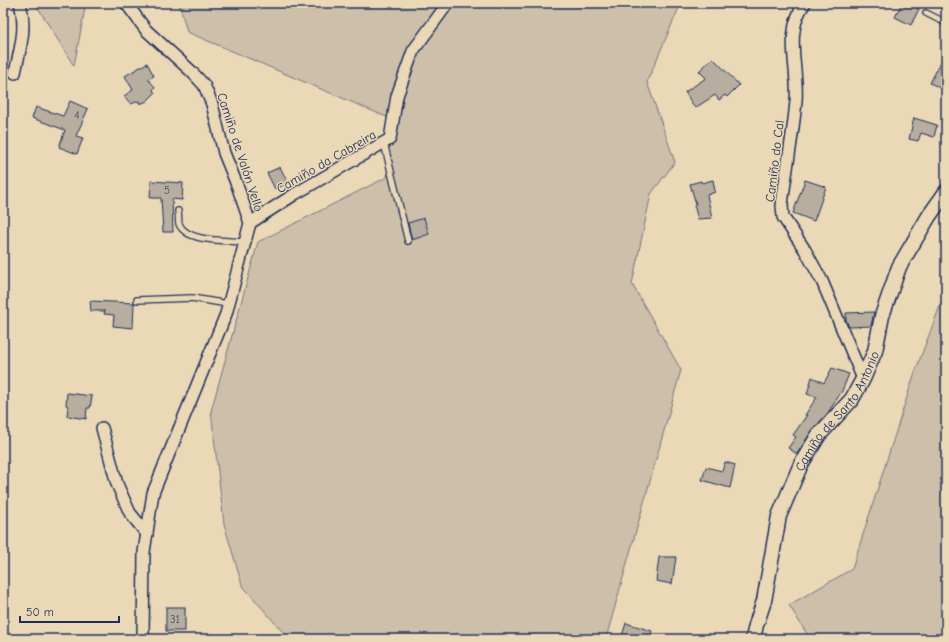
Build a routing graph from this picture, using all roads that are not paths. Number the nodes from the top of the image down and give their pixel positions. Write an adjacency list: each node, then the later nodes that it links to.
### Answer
1 (20, 3): 7 (street)
2 (126, 3): 11 (street, Camiño de Valón Vello)
3 (448, 3): 8 (street, Camiño da Cabreira)
4 (805, 3): 16 (street, Camiño do Cal)
5 (926, 13): 6 (lane)
6 (946, 23)
7 (14, 73)
8 (384, 143): 11 (street, Camiño da Cabreira); 12 (lane)
9 (946, 192): 16 (street, Camiño de Santo Antonio)
10 (178, 211): 13 (lane)
11 (250, 223): 13 (street, Camiño de Valón Vello)
12 (408, 241)
13 (245, 242): 15 (street, Camiño de Valón Vello)
14 (138, 300): 15 (lane)
15 (228, 304): 18 (street, Camiño de Valón Vello)
16 (863, 379): 20 (street, Camiño de Santo Antonio)
17 (102, 428): 18 (street)
18 (146, 534): 19 (street, Camiño de Valón Vello)
19 (143, 639)
20 (753, 639)

